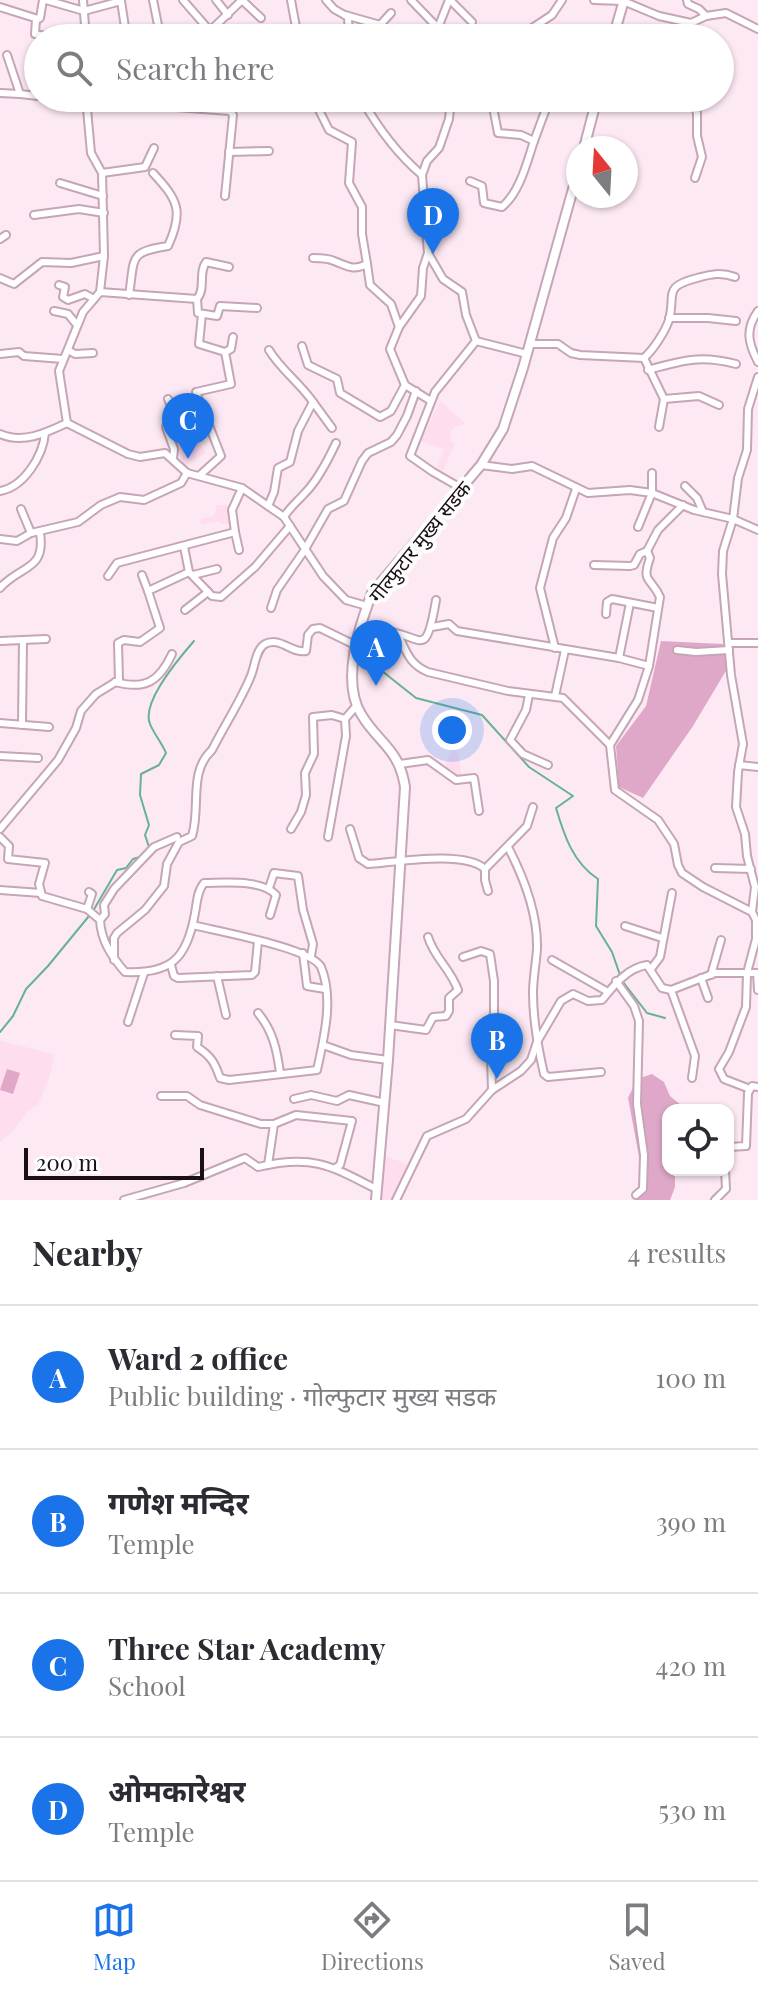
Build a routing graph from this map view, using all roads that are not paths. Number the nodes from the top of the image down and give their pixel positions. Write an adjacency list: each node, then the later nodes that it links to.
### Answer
1 (44, 0): 16 (street); 22 (street)
2 (83, 0): 16 (street)
3 (153, 0): 28 (street)
4 (183, 0): 29 (street)
5 (216, 0): 18 (street)
6 (242, 0): 18 (street); 21 (street)
7 (291, 0): 31 (street)
8 (326, 0): 19 (street)
9 (411, 0): 35 (street)
10 (450, 0): 23 (street); 36 (street)
11 (562, 0): 37 (street)
12 (594, 0): 14 (street)
13 (687, 0): 20 (street)
14 (623, 1): 24 (street); 38 (main road)
15 (0, 7): 22 (street)
16 (84, 11): 26 (street); 27 (street)
17 (391, 13): 34 (street)
18 (228, 15): 30 (street)
19 (345, 15): 32 (street); 33 (street)
20 (706, 16): 24 (street); 39 (street)
21 (261, 18)
22 (36, 19): 25 (street)
23 (472, 22)
24 (691, 23)
25 (36, 24)
26 (85, 24)
27 (124, 24)
28 (158, 24)
29 (201, 24)
30 (219, 24)
31 (295, 24)
32 (349, 24)
33 (376, 24)
34 (381, 24)
35 (434, 24)
36 (438, 24)
37 (538, 24)
38 (617, 24)
39 (758, 29)
40 (7, 55): 42 (street)
41 (0, 93): 42 (street)
42 (20, 94): 43 (street)
43 (24, 94)
44 (87, 112): 58 (street)
45 (231, 112): 57 (street)
46 (320, 112): 72 (street)
47 (368, 112): 60 (street)
48 (450, 112): 60 (street)
49 (494, 112): 54 (street)
50 (545, 112): 54 (street)
51 (593, 112): 53 (main road)
52 (697, 112): 61 (street)
53 (587, 136)
54 (534, 141): 62 (street)
55 (154, 148): 58 (street)
56 (269, 151): 57 (street)
57 (229, 152): 65 (street)
58 (102, 173): 64 (street)
59 (153, 173): 78 (street)
60 (422, 175): 69 (street)
61 (695, 178)
62 (470, 181)
63 (60, 183): 64 (street)
64 (103, 196): 67 (street)
65 (225, 196)
66 (568, 208): 92 (main road, गोल्फुटार मुख्य सडक)
67 (104, 213): 68 (street); 70 (street)
68 (34, 215)
69 (428, 253): 88 (street); 90 (street)
70 (104, 256): 75 (street); 77 (street)
71 (313, 258): 72 (street)
72 (367, 264): 88 (street)
73 (229, 267): 80 (street)
74 (735, 277): 85 (street)
75 (0, 278)
76 (59, 285): 79 (street)
77 (100, 292): 78 (street); 79 (street)
78 (129, 295): 80 (street)
79 (94, 299): 87 (street)
80 (197, 299): 84 (street)
81 (257, 308): 84 (street)
82 (54, 311): 87 (street)
83 (758, 311): 100 (street)
84 (202, 314): 95 (street)
85 (669, 318): 86 (street); 98 (street)
86 (736, 321)
87 (77, 325): 93 (street)
88 (399, 327): 104 (street)
89 (233, 337): 95 (street)
90 (476, 341): 92 (street); 108 (street)
91 (302, 346): 104 (street)
92 (528, 349): 98 (street); 118 (main road, गोल्फुटार मुख्य सडक)
93 (68, 350): 96 (street); 99 (street)
94 (269, 350): 109 (street)
95 (231, 351): 121 (street)
96 (93, 353)
97 (0, 354): 99 (street)
98 (644, 358): 102 (street)
99 (63, 359): 111 (street)
100 (758, 362)
101 (736, 364): 102 (street)
102 (648, 370): 107 (street)
103 (758, 377): 133 (street)
104 (405, 385): 105 (street)
105 (416, 391): 108 (street); 143 (street)
106 (168, 399): 117 (street)
107 (664, 399): 110 (street); 112 (street)
108 (431, 401): 124 (street)
109 (313, 402): 113 (street); 129 (street)
110 (719, 405)
111 (67, 423): 114 (street); 117 (street)
112 (659, 427)
113 (332, 428)
114 (45, 433): 115 (street); 126 (street)
115 (0, 434)
116 (336, 443): 132 (street)
117 (173, 459): 119 (street)
118 (481, 465): 124 (main road, गोल्फुटार मुख्य सडक); 125 (street)
119 (187, 473): 121 (street); 139 (street)
120 (652, 473): 127 (street)
121 (199, 476): 123 (street)
122 (685, 486): 131 (street)
123 (242, 488): 129 (street); 137 (street)
124 (461, 488): 155 (main road, गोल्फुटार मुख्य सडक)
125 (576, 489): 127 (street); 168 (street)
126 (0, 491)
127 (652, 493): 128 (street); 135 (street)
128 (683, 505): 131 (street); 144 (street)
129 (268, 506): 132 (street)
130 (21, 509): 138 (street)
131 (703, 512): 133 (street)
132 (284, 517): 134 (street)
133 (733, 519): 136 (street); 167 (street)
134 (290, 526): 143 (street); 152 (street)
135 (638, 527)
136 (758, 530)
137 (235, 532): 141 (street); 142 (street)
138 (31, 533): 139 (street); 140 (street)
139 (40, 533): 150 (street)
140 (0, 539)
141 (184, 547): 147 (street); 149 (street)
142 (239, 550)
143 (304, 551): 155 (street); 156 (street)
144 (647, 551): 145 (street); 157 (street)
145 (594, 565)
146 (217, 569): 147 (street)
147 (191, 574): 151 (street); 152 (street)
148 (142, 575): 151 (street)
149 (108, 576)
150 (2, 583)
151 (148, 591): 174 (street)
152 (208, 592): 158 (street)
153 (436, 600): 160 (street)
154 (630, 603): 157 (street); 159 (street); 172 (street)
155 (367, 606): 166 (main road, गोल्फुटार मुख्य सडक)
156 (271, 608)
157 (658, 608): 173 (street)
158 (185, 610)
159 (606, 614)
160 (432, 627): 161 (street); 168 (street)
161 (398, 634): 166 (street); 175 (street)
162 (46, 639): 163 (street)
163 (23, 640): 164 (street); 180 (street)
164 (0, 641)
165 (758, 643): 167 (street)
166 (357, 646): 177 (main road, गोल्फुटार मुख्य सडक); 220 (street)
167 (729, 646): 170 (street); 187 (street)
168 (555, 648): 169 (street)
169 (565, 650): 172 (street); 176 (street)
170 (677, 650)
171 (172, 654): 174 (street)
172 (619, 658): 173 (street)
173 (649, 666): 182 (street)
174 (115, 682): 191 (street)
175 (529, 695): 176 (street); 186 (street)
176 (555, 696): 182 (street)
177 (357, 705): 178 (street); 185 (main road, गोल्फुटार मुख्य सडक)
178 (345, 719): 192 (street); 196 (street)
179 (0, 723): 180 (street)
180 (22, 725): 181 (street)
181 (49, 727)
182 (610, 745): 209 (street)
183 (0, 756): 184 (street)
184 (38, 758)
185 (400, 764): 190 (street); 198 (main road, गोल्फुटार मुख्य सडक)
186 (548, 765)
187 (739, 765): 188 (street); 201 (street)
188 (758, 767)
189 (533, 807): 197 (street)
190 (479, 811)
191 (0, 829)
192 (291, 829)
193 (350, 829): 198 (street)
194 (0, 837): 206 (street)
195 (177, 837): 210 (street)
196 (328, 837)
197 (508, 847): 200 (street); 243 (street)
198 (402, 862): 200 (street); 241 (main road, गोल्फुटार मुख्य सडक)
199 (715, 868): 201 (street)
200 (485, 869): 204 (street)
201 (751, 869): 208 (street)
202 (269, 888): 211 (street); 212 (street); 218 (street)
203 (0, 890): 206 (street)
204 (488, 891)
205 (89, 892): 210 (street)
206 (41, 893): 210 (street)
207 (672, 893): 215 (street)
208 (756, 896): 209 (street)
209 (752, 912): 226 (street)
210 (93, 914): 220 (street)
211 (270, 915)
212 (193, 925): 217 (street); 222 (street)
213 (625, 926): 215 (street)
214 (428, 937): 241 (street)
215 (662, 938): 223 (street)
216 (721, 940): 228 (street)
217 (258, 941): 218 (street); 229 (street)
218 (307, 955): 232 (street); 232 (street)
219 (463, 957): 251 (street)
220 (114, 960): 224 (street)
221 (552, 960): 235 (street)
222 (171, 965): 225 (street); 229 (street)
223 (651, 969): 231 (street); 233 (street)
224 (132, 972): 225 (street); 236 (street)
225 (144, 973): 236 (street)
226 (747, 973): 227 (street); 228 (street); 250 (street)
227 (757, 973): 234 (street)
228 (711, 975): 230 (street)
229 (217, 976): 239 (street)
230 (701, 978): 233 (street); 237 (street)
231 (616, 981): 235 (street); 261 (street)
232 (325, 989): 244 (street)
233 (671, 990): 248 (street)
234 (758, 990)
235 (608, 992): 243 (street)
236 (136, 998): 240 (street)
237 (708, 998)
238 (258, 1013): 247 (street)
239 (226, 1015)
240 (128, 1022)
241 (390, 1025): 245 (main road, गोल्फुटार मुख्य सडक)
242 (175, 1035): 247 (street)
243 (537, 1042): 246 (street); 251 (street)
244 (323, 1045): 245 (street); 247 (street)
245 (388, 1060): 254 (main road, गोल्फुटार मुख्य सडक)
246 (601, 1072)
247 (280, 1073)
248 (692, 1078)
249 (758, 1087): 250 (street)
250 (750, 1089): 256 (street)
251 (492, 1090): 264 (street)
252 (161, 1096): 255 (street)
253 (294, 1099): 254 (street)
254 (385, 1103): 260 (main road, गोल्फुटार मुख्य सडक)
255 (274, 1124): 257 (street); 258 (street)
256 (734, 1147)
257 (268, 1165): 258 (street); 262 (street)
258 (335, 1168): 260 (street)
259 (725, 1176): 265 (street)
260 (376, 1189): 263 (main road, गोल्फुटार मुख्य सडक)
261 (636, 1195)
262 (124, 1200)
263 (376, 1200)
264 (396, 1200)
265 (715, 1200)

